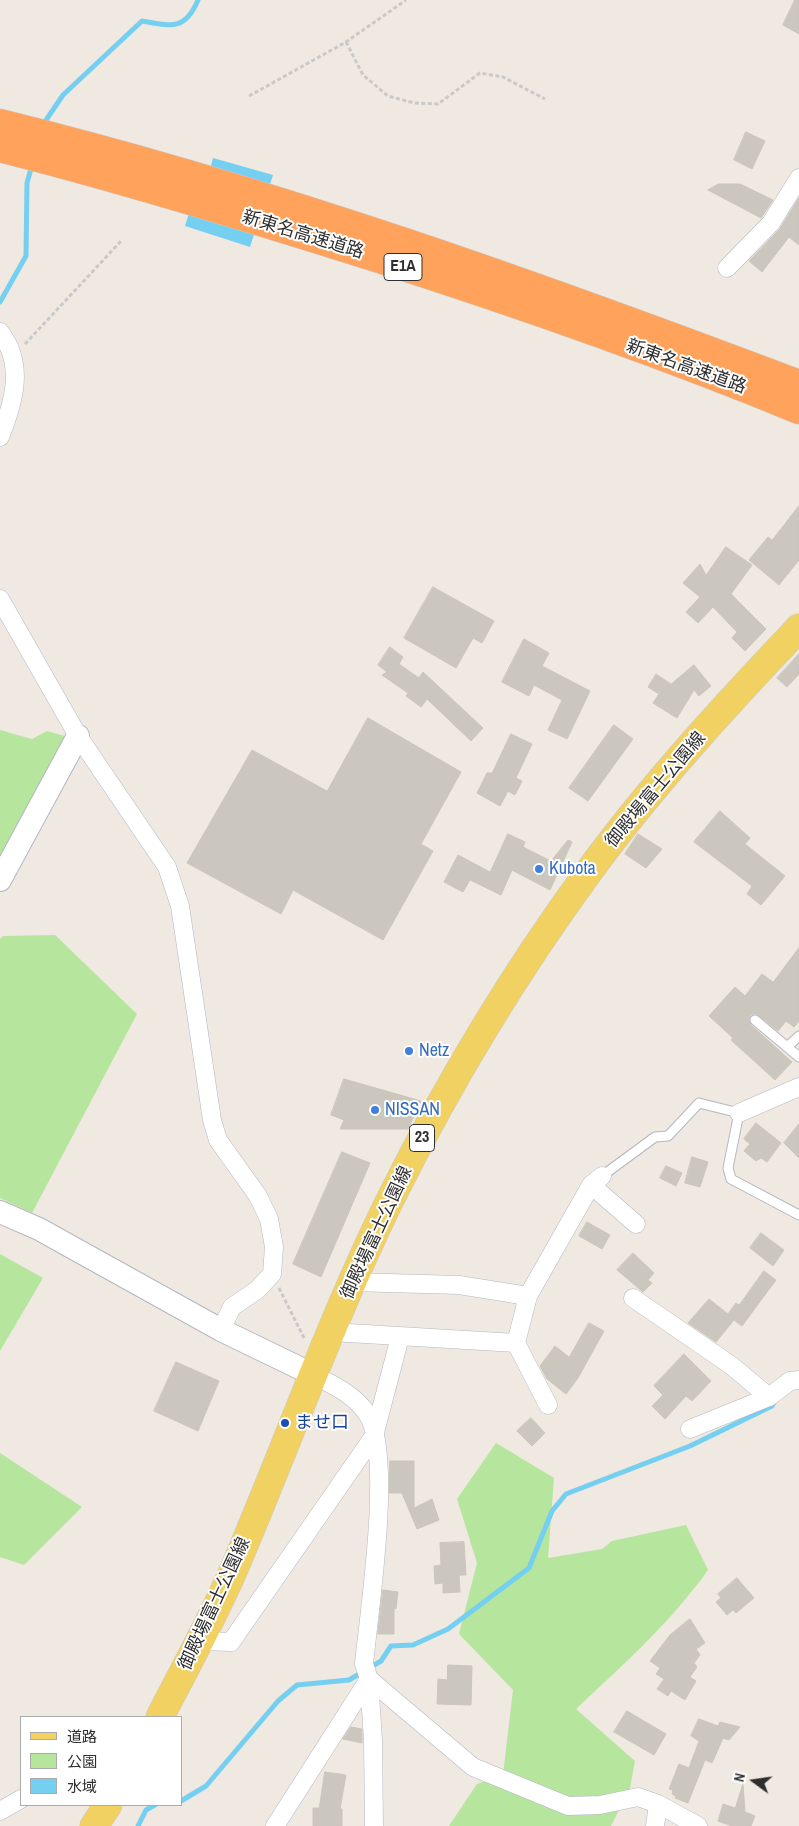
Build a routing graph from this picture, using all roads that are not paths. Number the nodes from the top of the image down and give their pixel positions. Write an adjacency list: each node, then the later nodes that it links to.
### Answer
1 (0, 123): 6 (highway, 新東名高速道路 / E1A)
2 (0, 148): 7 (highway, 新東名高速道路 / E1A)
3 (799, 178): 4 (street)
4 (727, 268)
5 (0, 332): 8 (street)
6 (799, 384)
7 (799, 410)
8 (0, 437)
9 (0, 600): 11 (street)
10 (799, 628): 23 (main road, 御殿場富士公園線 / 23)
11 (78, 736): 12 (street); 26 (street)
12 (0, 880)
13 (755, 1020): 15 (lane)
14 (799, 1036): 15 (lane)
15 (786, 1047): 16 (lane)
16 (799, 1058)
17 (799, 1087): 18 (street)
18 (739, 1113): 19 (lane); 21 (lane)
19 (597, 1180): 22 (street); 24 (street)
20 (0, 1212): 26 (street)
21 (799, 1215)
22 (636, 1224)
23 (352, 1282): 24 (street); 27 (main road, 御殿場富士公園線 / 23)
24 (528, 1296): 29 (street)
25 (633, 1298): 32 (street)
26 (221, 1330): 30 (street)
27 (332, 1332): 28 (street); 30 (main road, 御殿場富士公園線 / 23)
28 (400, 1336): 29 (street); 35 (street)
29 (516, 1343): 33 (street)
30 (316, 1370): 35 (street); 36 (main road, 御殿場富士公園線 / 23)
31 (799, 1380): 32 (street)
32 (769, 1397): 34 (street)
33 (548, 1405)
34 (690, 1429)
35 (374, 1436): 36 (street); 37 (street)
36 (201, 1641): 38 (main road, 御殿場富士公園線 / 23)
37 (369, 1679): 40 (street); 44 (street); 45 (street)
38 (161, 1716)
39 (20, 1800): 42 (street)
40 (658, 1804): 46 (street); 47 (street)
41 (107, 1806): 43 (main road)
42 (0, 1811)
43 (94, 1826)
44 (275, 1826)
45 (374, 1826)
46 (654, 1826)
47 (698, 1826)

